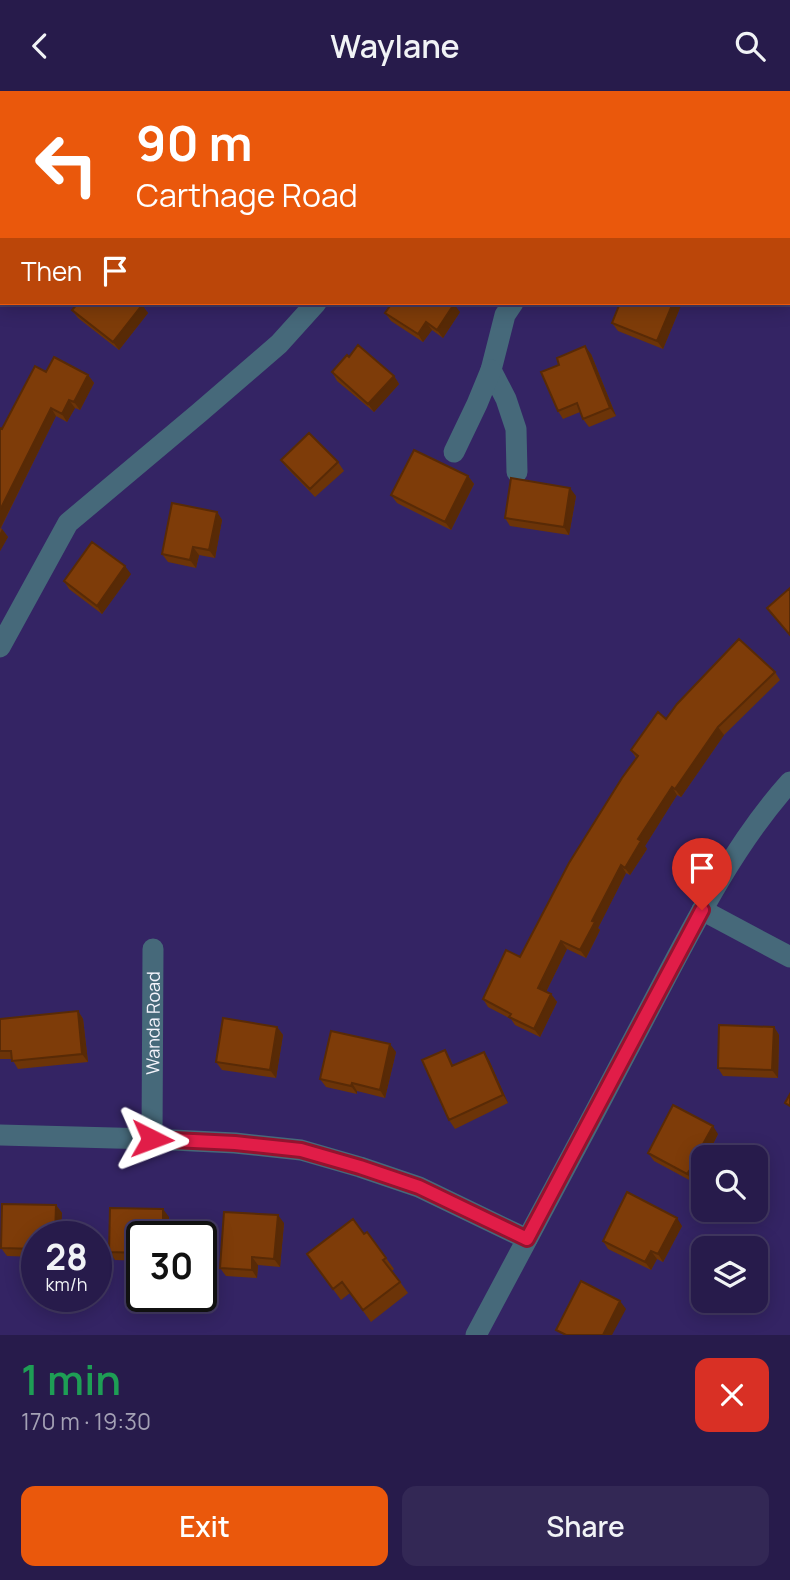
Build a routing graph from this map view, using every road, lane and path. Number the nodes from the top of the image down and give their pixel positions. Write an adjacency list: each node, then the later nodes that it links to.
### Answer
1 (314, 305): 6 (street)
2 (512, 305): 3 (street)
3 (491, 370): 4 (street); 5 (street)
4 (454, 452)
5 (517, 472)
6 (0, 647)
7 (790, 782): 8 (street)
8 (702, 910): 10 (street); 13 (street)
9 (153, 949): 12 (street, Wanda Road)
10 (790, 957)
11 (0, 1135): 12 (street)
12 (152, 1139): 13 (street)
13 (527, 1239): 14 (street)
14 (477, 1335)

